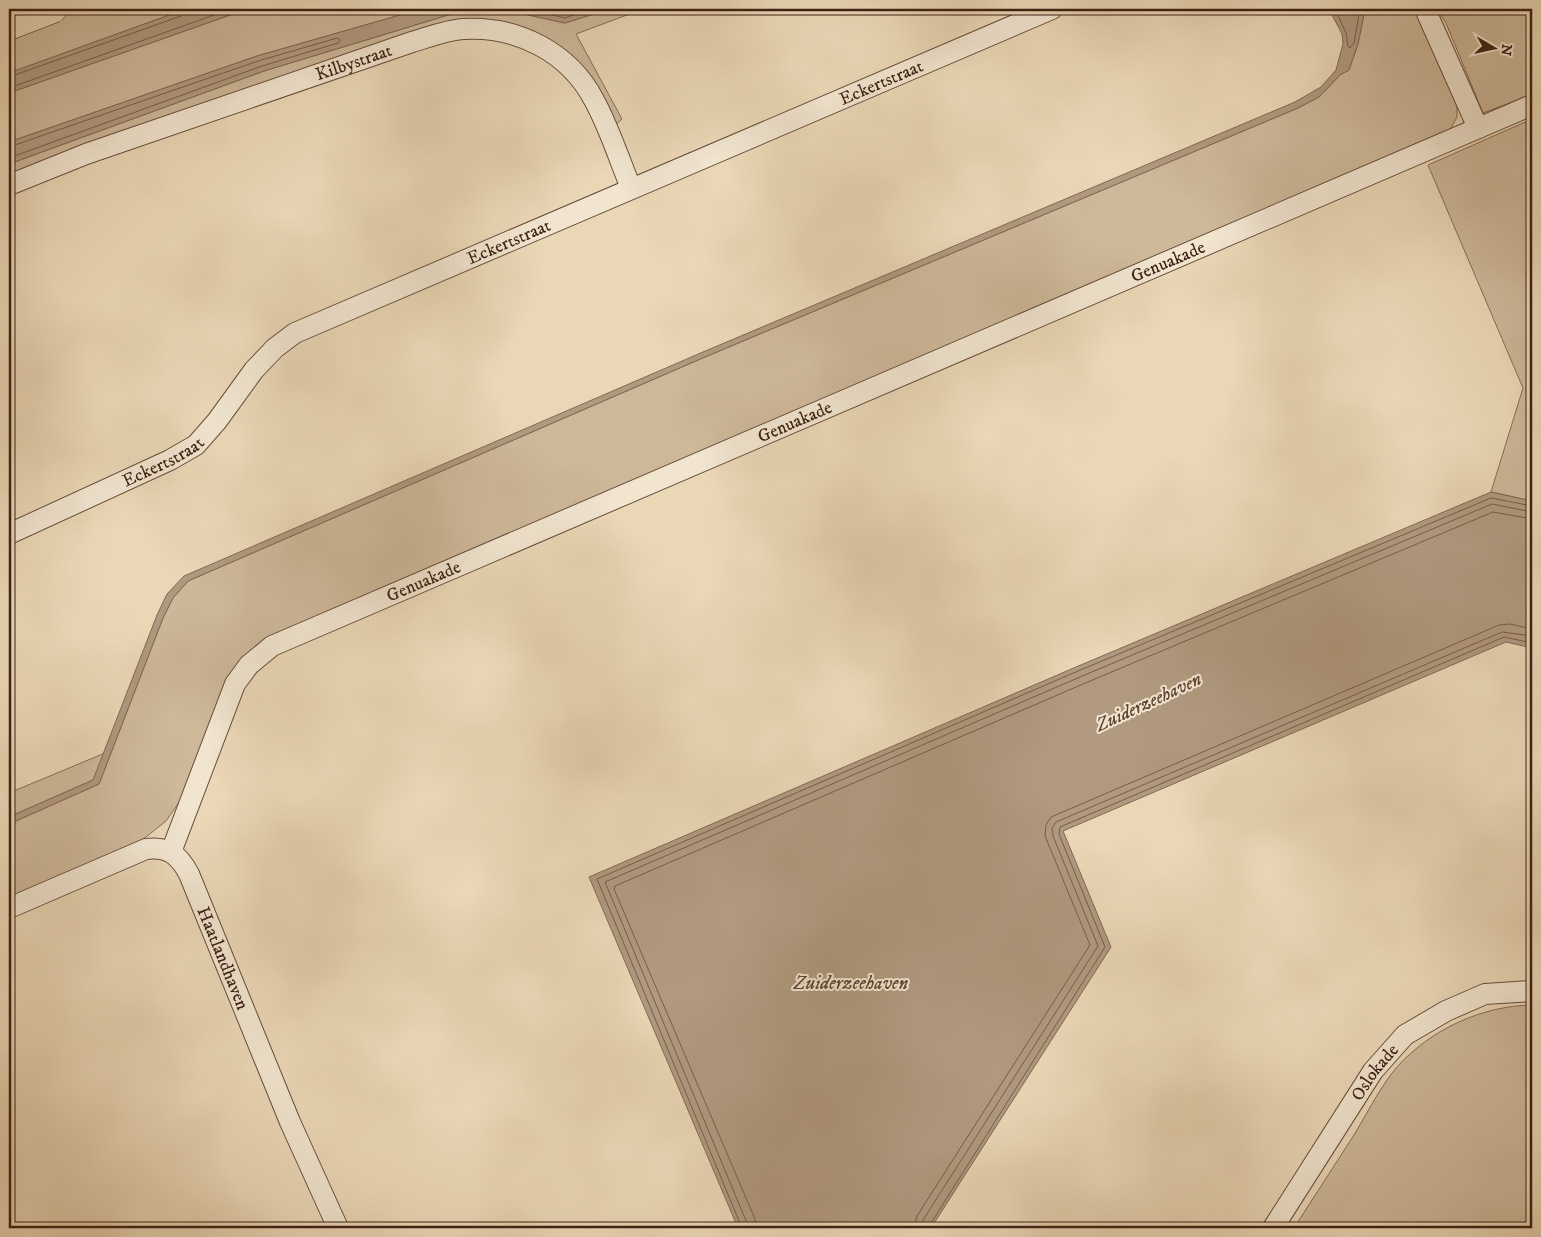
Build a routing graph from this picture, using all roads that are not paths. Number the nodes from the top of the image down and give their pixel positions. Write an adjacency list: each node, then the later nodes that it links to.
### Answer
1 (53, 9): 4 (highway)
2 (1052, 9): 8 (street, Eckertstraat)
3 (1425, 9): 6 (street)
4 (9, 26)
5 (1532, 105): 6 (street, Genuakade)
6 (1478, 128): 10 (street, Genuakade)
7 (9, 185): 8 (street, Kilbystraat)
8 (631, 188): 9 (street, Eckertstraat)
9 (9, 534)
10 (171, 852): 11 (street); 13 (street, Haatlandhaven)
11 (9, 908)
12 (1532, 990): 14 (street, Oslokade)
13 (338, 1228)
14 (1273, 1228)

